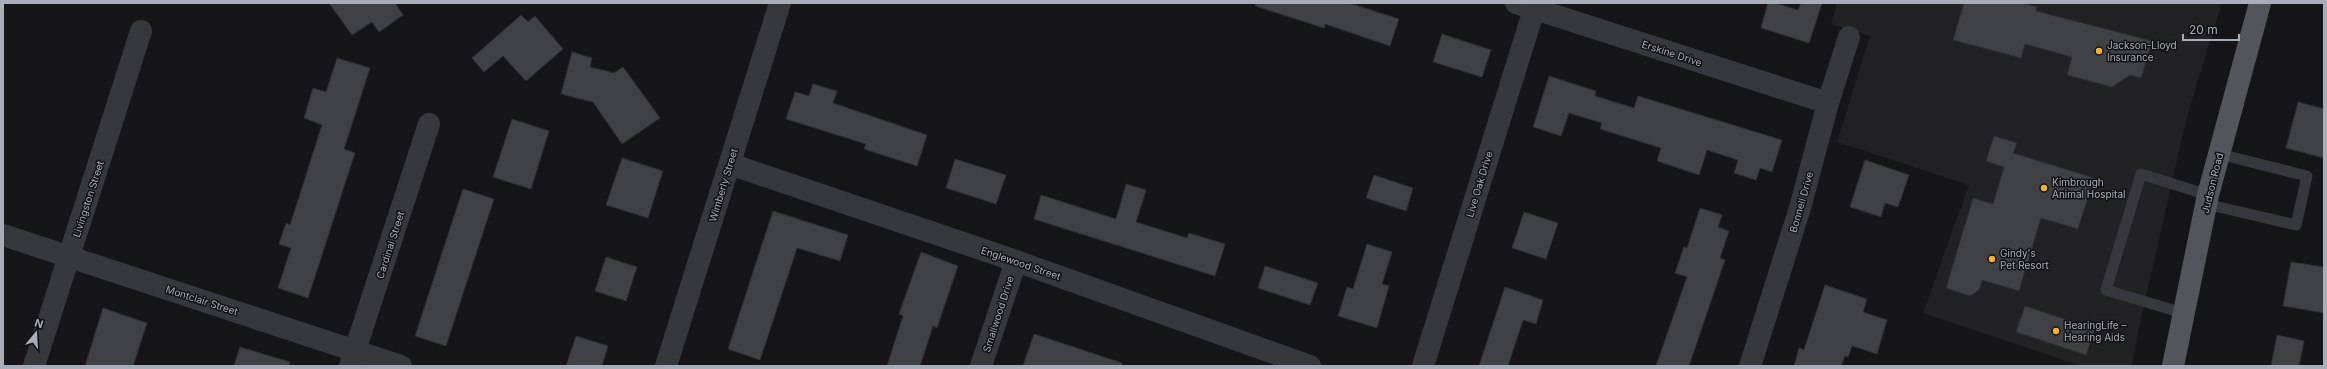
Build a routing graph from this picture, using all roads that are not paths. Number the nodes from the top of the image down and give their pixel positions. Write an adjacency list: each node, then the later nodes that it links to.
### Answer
1 (780, 3): 9 (street, Wimberly Street)
2 (2260, 3): 8 (main road, Judson Road)
3 (1529, 5): 6 (street, Erskine Drive); 21 (street, Live Oak Drive)
4 (141, 31): 12 (street, Livingston Street)
5 (1849, 37): 6 (street, Bonnell Drive)
6 (1828, 103): 22 (street, Bonnell Drive)
7 (429, 124): 15 (street, Cardinal Street)
8 (2219, 154): 10 (main road, Judson Road); 10 (lane)
9 (730, 164): 13 (street, Englewood Street); 18 (street, Wimberly Street)
10 (2207, 200): 14 (main road, Judson Road); 14 (lane)
11 (3, 235): 12 (street, Montclair Street)
12 (69, 256): 15 (street, Montclair Street); 16 (street, Livingston Street)
13 (1016, 261): 19 (street, Smallwood Drive); 20 (street, Englewood Street)
14 (2183, 313): 23 (main road, Judson Road)
15 (353, 359): 17 (street, Montclair Street)
16 (34, 366)
17 (401, 366)
18 (666, 366)
19 (981, 366)
20 (1310, 366)
21 (1423, 366)
22 (1750, 366)
23 (2173, 366)

